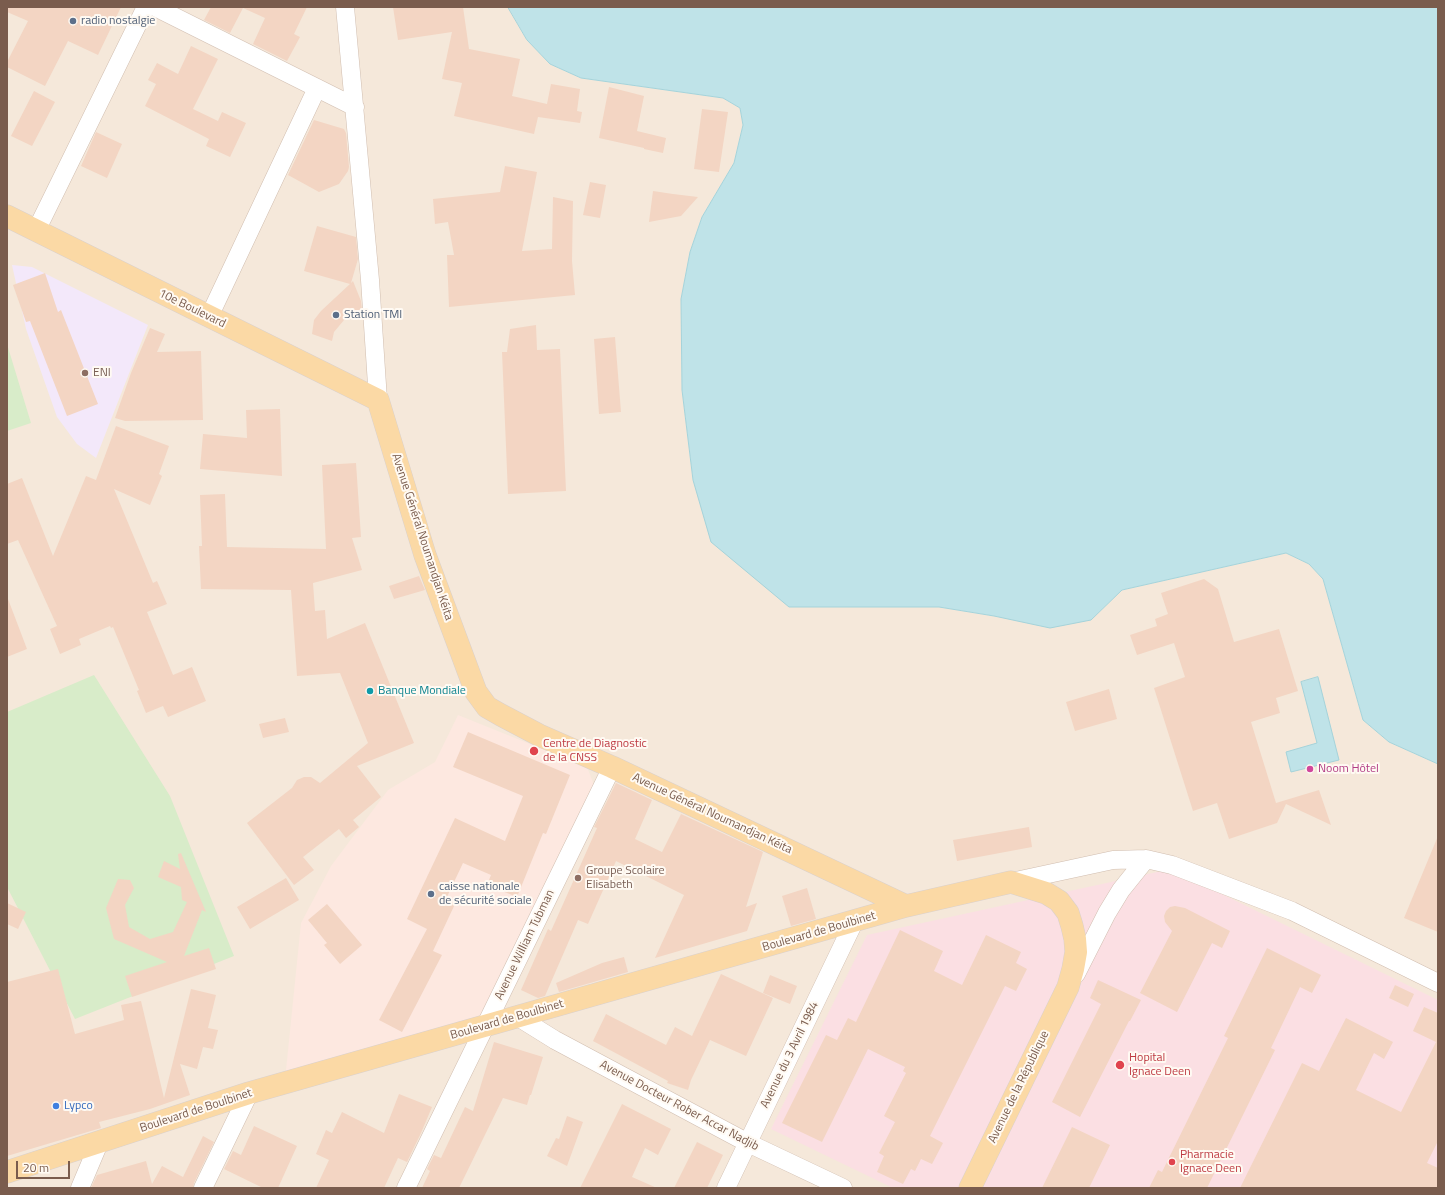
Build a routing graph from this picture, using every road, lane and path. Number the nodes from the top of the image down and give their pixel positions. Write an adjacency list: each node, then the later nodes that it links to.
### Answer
1 (146, 7): 7 (street)
2 (155, 7): 4 (street)
3 (345, 7): 5 (street)
4 (317, 88): 5 (street); 8 (street)
5 (355, 107): 9 (street)
6 (7, 216): 7 (main road, 10e Boulevard)
7 (36, 230): 8 (main road, 10e Boulevard)
8 (209, 317): 9 (main road, 10e Boulevard)
9 (378, 400): 10 (main road, Avenue Général Noumandjan Kéita)
10 (612, 767): 13 (main road, Avenue Général Noumandjan Kéita); 18 (street, Avenue William Tubman)
11 (1146, 859): 12 (street); 15 (street); 16 (street, Avenue de la République)
12 (1011, 882): 13 (main road, Boulevard de Boulbinet); 16 (main road, Avenue de la République)
13 (906, 906): 14 (main road, Boulevard de Boulbinet)
14 (854, 922): 17 (main road, Boulevard de Boulbinet); 20 (street, Avenue du 3 Avril 1984)
15 (1438, 983)
16 (1068, 987): 28 (main road, Avenue de la République)
17 (518, 1017): 18 (main road, Boulevard de Boulbinet); 20 (street, Avenue Docteur Rober Accar Nadjib)
18 (486, 1027): 19 (main road, Boulevard de Boulbinet); 25 (street, Avenue William Tubman)
19 (249, 1093): 21 (main road, Boulevard de Boulbinet); 24 (street)
20 (748, 1142): 26 (street, Avenue du 3 Avril 1984); 27 (street, Avenue Docteur Rober Accar Nadjib)
21 (99, 1143): 22 (main road, Boulevard de Boulbinet); 23 (street)
22 (7, 1172)
23 (80, 1188)
24 (203, 1188)
25 (406, 1188)
26 (726, 1188)
27 (843, 1188)
28 (970, 1188)

